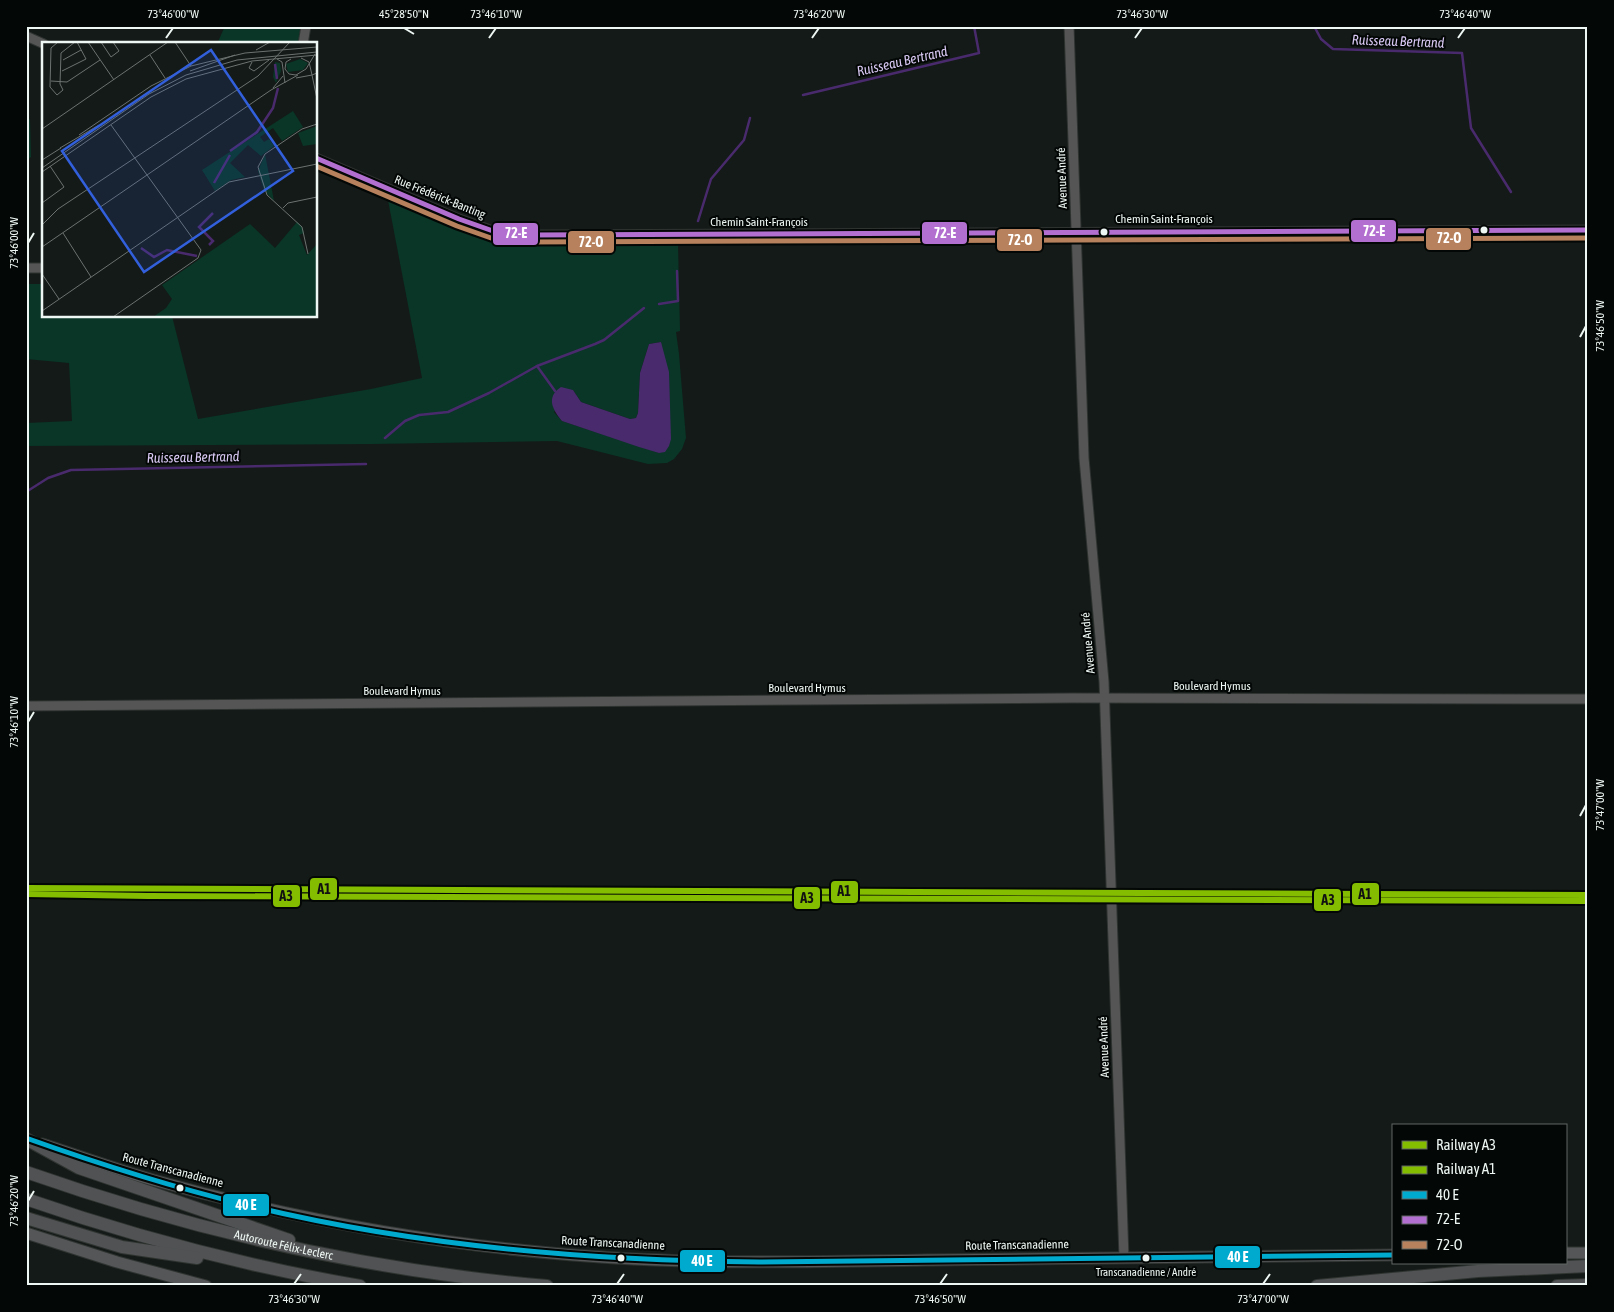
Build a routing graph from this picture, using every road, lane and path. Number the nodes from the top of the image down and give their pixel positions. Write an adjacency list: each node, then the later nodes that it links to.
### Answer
1 (306, 26): 4 (street)
2 (1069, 26): 8 (street, Avenue André)
3 (26, 36): 5 (street)
4 (303, 42)
5 (42, 43)
6 (318, 159): 9 (street, Rue Frédérick-Banting)
7 (1588, 230): 8 (street, Chemin Saint-François)
8 (1076, 232): 9 (street, Chemin Saint-François); 13 (street, Avenue André)
9 (680, 234)
10 (26, 268): 11 (street)
11 (42, 268)
12 (1588, 698): 13 (street, Boulevard Hymus)
13 (1105, 699): 14 (street, Boulevard Hymus); 24 (street, Avenue André)
14 (26, 706)
15 (26, 1138): 23 (highway); 24 (main road, Route Transcanadienne)
16 (26, 1172): 23 (highway, Autoroute Félix-Leclerc)
17 (26, 1199): 26 (highway, Autoroute Félix-Leclerc)
18 (26, 1218): 26 (highway)
19 (26, 1233): 27 (main road)
20 (1566, 1253): 21 (main road)
21 (1588, 1253)
22 (1392, 1255): 24 (main road, Route Transcanadienne)
23 (338, 1256): 29 (highway, Autoroute Félix-Leclerc)
24 (1124, 1258)
25 (1588, 1266): 30 (highway)
26 (264, 1267): 28 (highway, Autoroute Félix-Leclerc)
27 (206, 1286)
28 (360, 1286)
29 (547, 1286)
30 (1317, 1286)
31 (1557, 1286): 32 (highway)
32 (1588, 1286)

